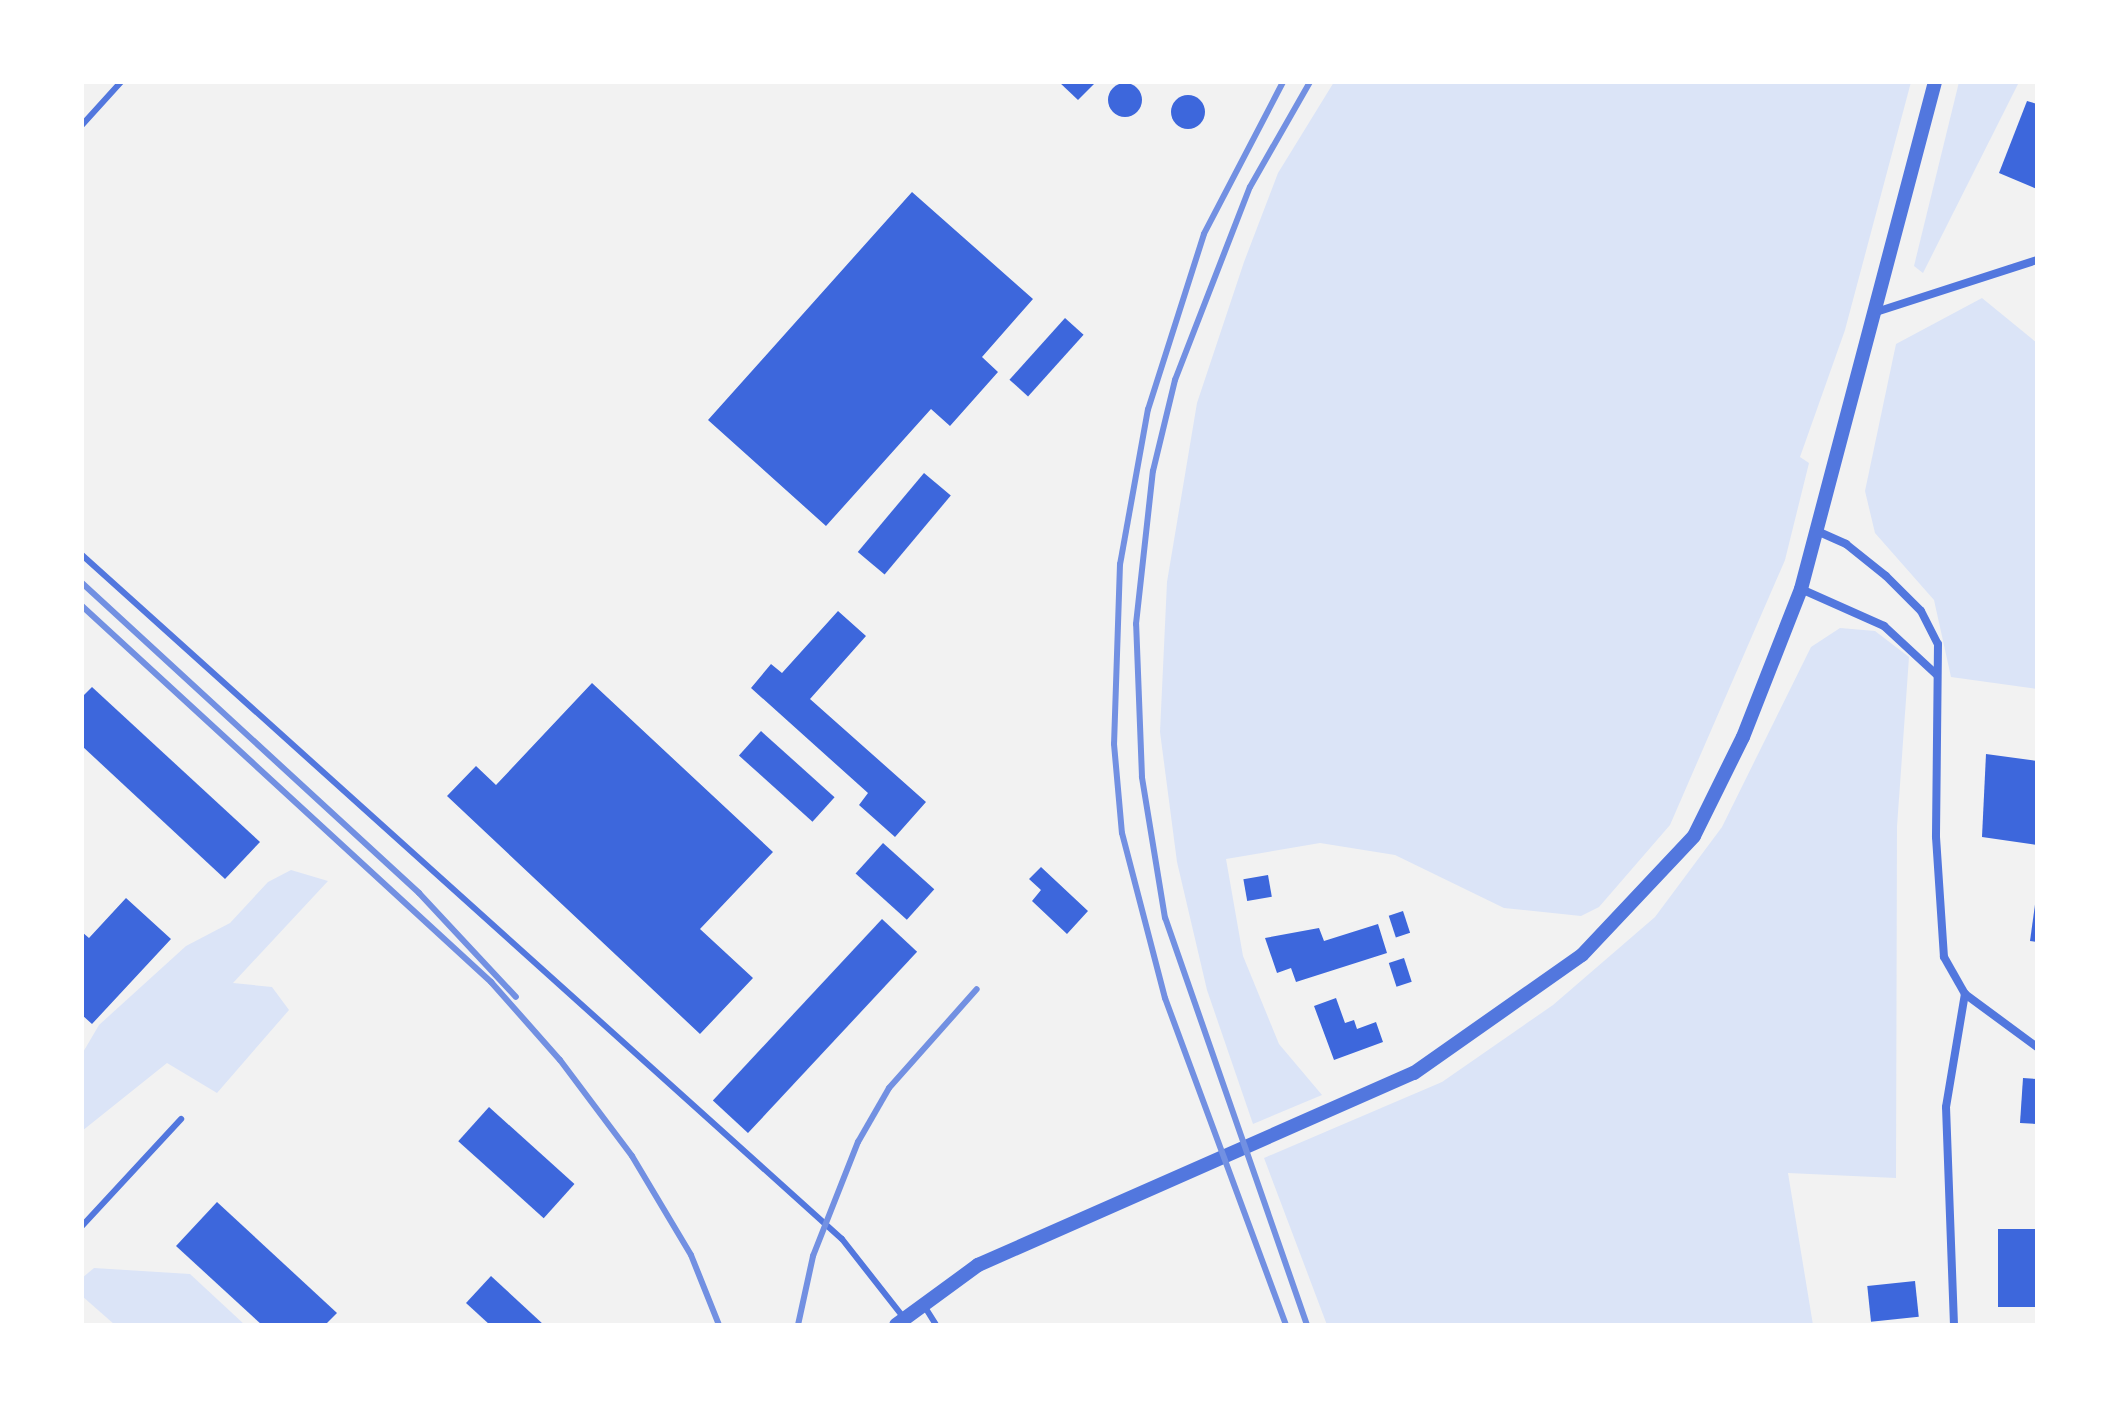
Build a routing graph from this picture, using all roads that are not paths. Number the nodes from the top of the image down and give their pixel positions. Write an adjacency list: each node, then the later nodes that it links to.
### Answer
1 (121, 82): 3 (lane)
2 (1935, 82): 5 (street)
3 (82, 125)
4 (2037, 260): 5 (street)
5 (1876, 312): 6 (street)
6 (1817, 531): 8 (street); 9 (street)
7 (82, 555): 15 (lane)
8 (1801, 589): 9 (street); 14 (street)
9 (1937, 675): 10 (street)
10 (1965, 994): 11 (street); 17 (street)
11 (2037, 1047)
12 (181, 1119): 13 (lane)
13 (82, 1226)
14 (923, 1304): 15 (street); 16 (lane)
15 (900, 1321)
16 (936, 1325)
17 (1954, 1325)

